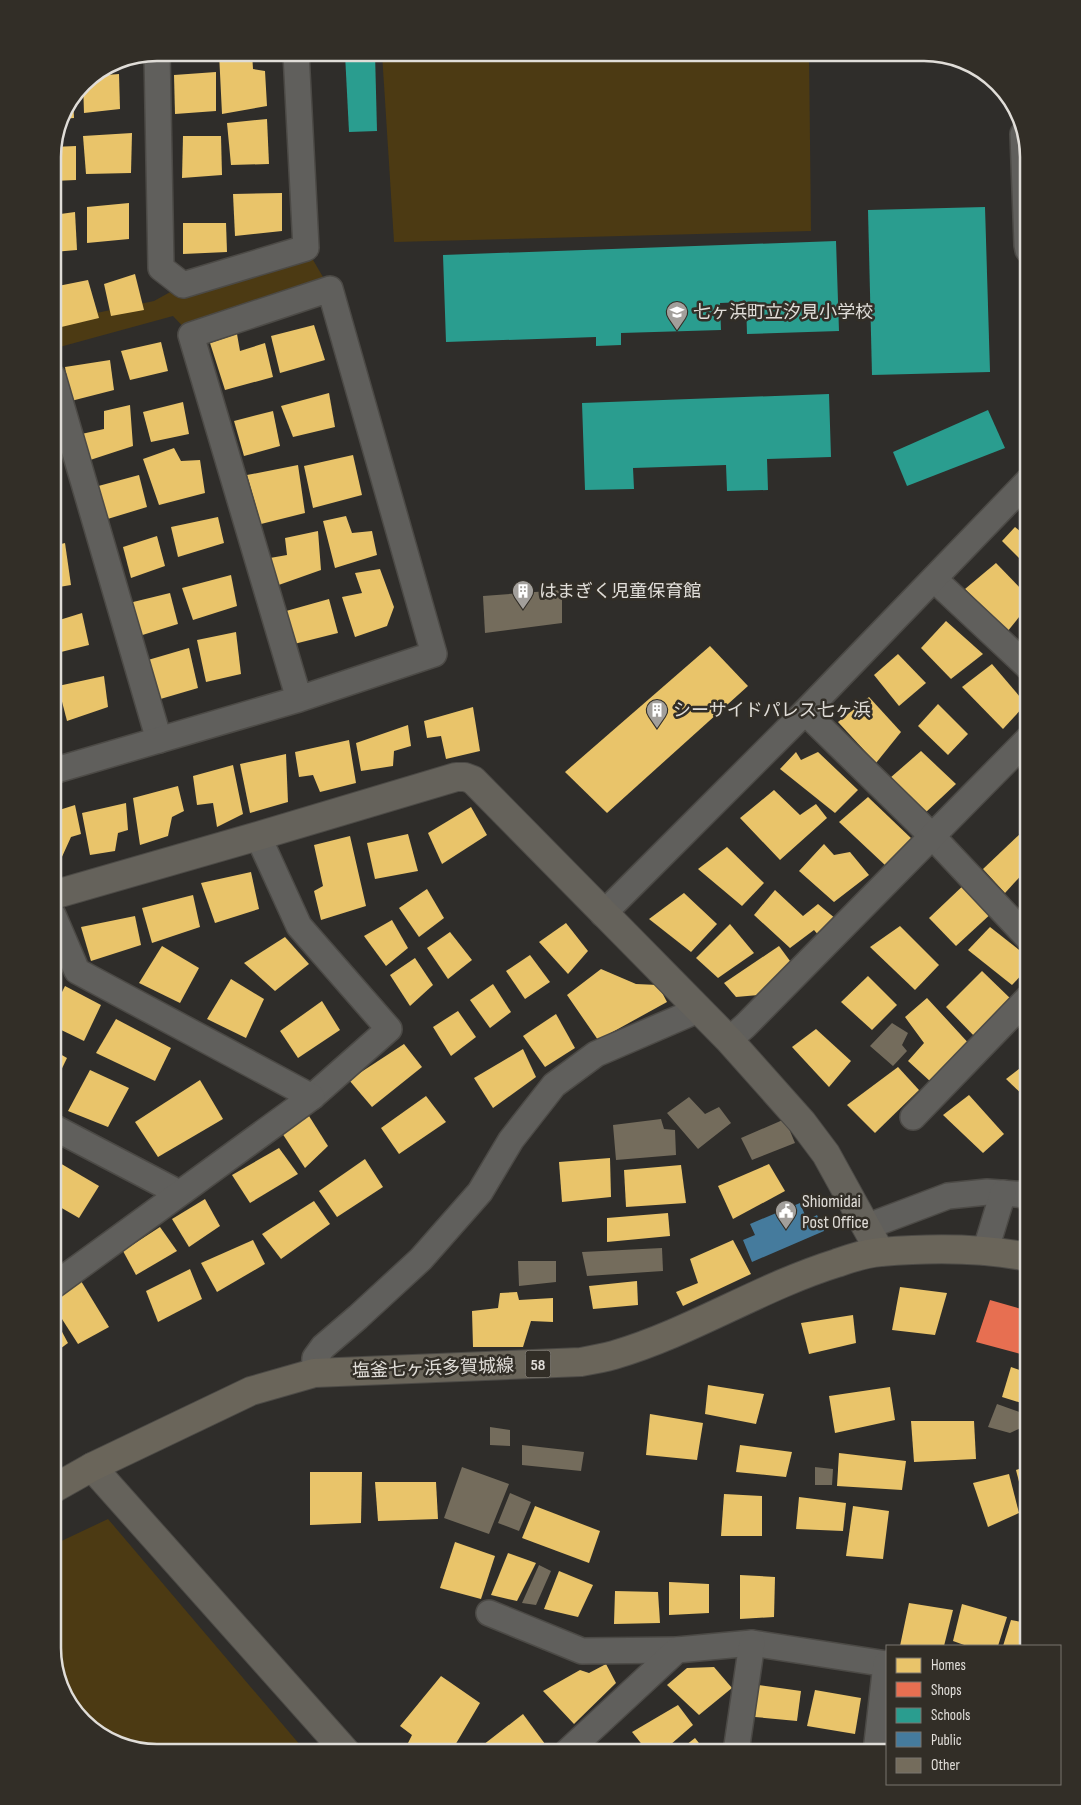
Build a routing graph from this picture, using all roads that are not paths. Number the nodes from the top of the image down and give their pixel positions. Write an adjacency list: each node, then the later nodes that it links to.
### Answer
1 (157, 61): 2 (street)
2 (296, 61)
3 (61, 404): 9 (street)
4 (1020, 489): 5 (street)
5 (934, 579): 6 (street); 8 (street)
6 (1020, 660)
7 (299, 699): 7 (street); 9 (street)
8 (805, 712): 13 (street); 15 (street)
9 (159, 740): 11 (street)
10 (1020, 747): 13 (street)
11 (61, 769)
12 (258, 836): 14 (street); 15 (street); 21 (street)
13 (933, 837): 16 (street); 20 (street)
14 (61, 893)
15 (603, 914): 19 (street)
16 (1020, 929)
17 (61, 934): 21 (street)
18 (1020, 1006): 22 (street)
19 (698, 1010): 20 (street); 32 (street)
20 (729, 1040): 27 (street)
21 (312, 1097): 24 (street)
22 (913, 1117)
23 (61, 1131): 24 (street)
24 (179, 1193): 31 (street)
25 (1003, 1193): 26 (street); 27 (street); 29 (street)
26 (1020, 1194)
27 (866, 1227): 28 (street)
28 (880, 1252): 29 (main road, 塩釜七ヶ浜多賀城線 / 58); 32 (main road, 塩釜七ヶ浜多賀城線 / 58)
29 (985, 1252): 30 (main road, 塩釜七ヶ浜多賀城線 / 58)
30 (1020, 1256)
31 (61, 1279)
32 (314, 1373): 33 (main road, 塩釜七ヶ浜多賀城線 / 58)
33 (92, 1467): 34 (main road, 塩釜七ヶ浜多賀城線 / 58); 40 (street)
34 (61, 1483)
35 (489, 1613): 37 (street)
36 (752, 1643): 37 (street); 38 (street); 42 (street)
37 (677, 1650): 41 (street)
38 (886, 1664)
39 (886, 1672): 43 (street)
40 (339, 1744)
41 (577, 1744)
42 (737, 1744)
43 (877, 1744)

